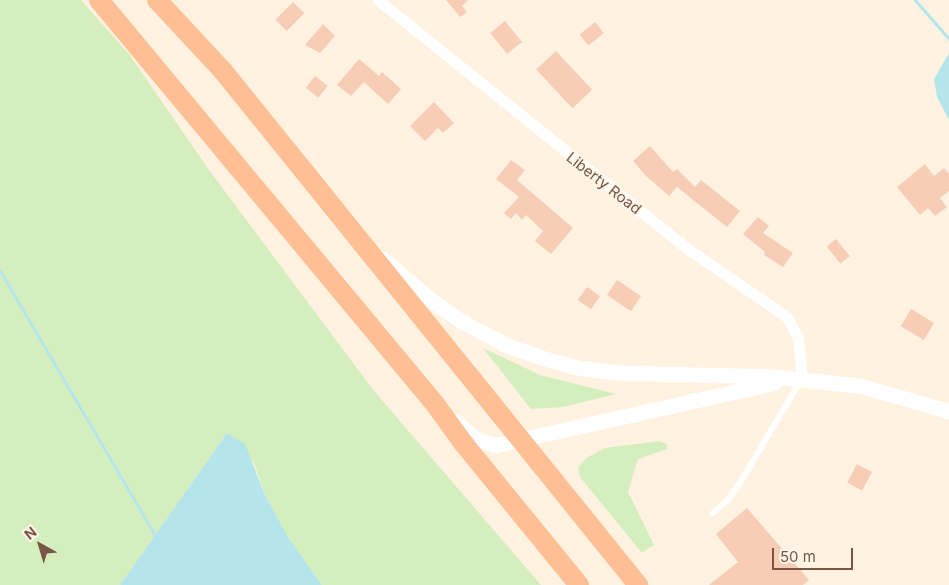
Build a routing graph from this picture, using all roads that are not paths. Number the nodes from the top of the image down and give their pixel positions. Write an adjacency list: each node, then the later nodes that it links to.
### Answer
1 (99, 0): 6 (highway)
2 (157, 0): 4 (highway)
3 (378, 0): 5 (street, Liberty Road)
4 (358, 237): 5 (street); 8 (highway)
5 (802, 379): 7 (street); 8 (street); 9 (lane)
6 (435, 404): 8 (street); 10 (highway)
7 (949, 411)
8 (523, 441): 11 (highway)
9 (713, 513)
10 (580, 585)
11 (638, 585)

